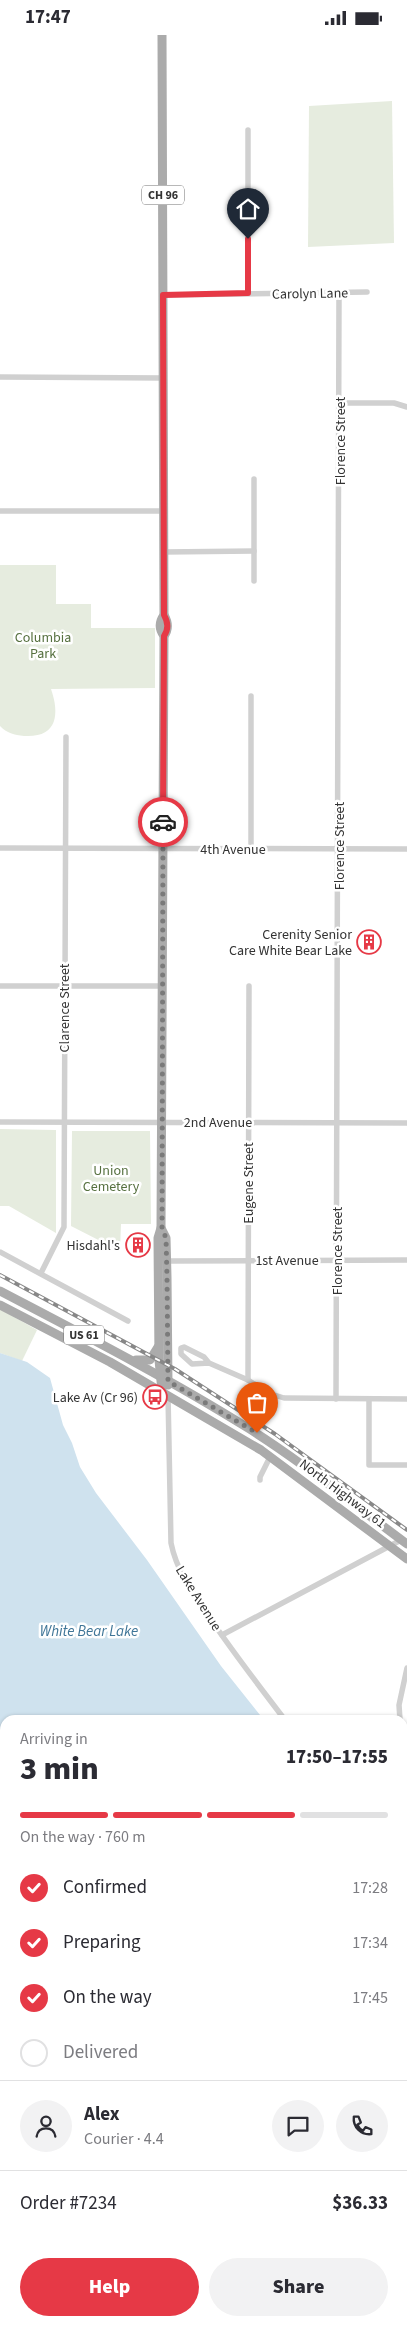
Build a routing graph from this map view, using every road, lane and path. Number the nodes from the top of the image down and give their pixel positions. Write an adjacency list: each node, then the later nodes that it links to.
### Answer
1 (162, 35): 6 (main road, CH 96)
2 (248, 130): 5 (street)
3 (339, 292): 4 (street, Carolyn Lane); 5 (street, Carolyn Lane); 9 (street, Florence Street)
4 (367, 292)
5 (248, 293): 6 (street, Carolyn Lane)
6 (163, 295): 8 (main road, CH 96)
7 (0, 377): 8 (street)
8 (163, 378): 13 (main road, CH 96)
9 (340, 403): 10 (street); 23 (street, Florence Street)
10 (407, 407)
11 (254, 479): 14 (street)
12 (0, 511): 13 (street)
13 (164, 511): 15 (main road, CH 96)
14 (254, 551): 15 (street); 16 (street)
15 (164, 552): 21 (main road, CH 96)
16 (254, 581)
17 (250, 696): 22 (street)
18 (66, 737): 19 (street, Clarence Street)
19 (65, 847): 20 (street, 4th Avenue); 21 (street, 4th Avenue); 26 (street, Clarence Street)
20 (0, 848)
21 (163, 848): 22 (street, 4th Avenue); 27 (main road, CH 96)
22 (250, 849): 23 (street, 4th Avenue)
23 (339, 849): 24 (street, 4th Avenue); 33 (street, Florence Street)
24 (407, 849)
25 (0, 986): 26 (street)
26 (64, 986): 27 (street); 29 (street, Clarence Street)
27 (162, 986): 31 (main road, CH 96)
28 (249, 986): 32 (street, Eugene Street)
29 (64, 1121): 30 (street, 2nd Avenue); 31 (street, 2nd Avenue); 41 (street, Clarence Street)
30 (0, 1122)
31 (162, 1122): 32 (street, 2nd Avenue); 35 (main road, CH 96)
32 (249, 1122): 33 (street, 2nd Avenue); 37 (street, Eugene Street)
33 (337, 1123): 34 (street, 2nd Avenue); 38 (street, Florence Street)
34 (407, 1123)
35 (162, 1228): 40 (main road, CH 96); 45 (main road, CH 96)
36 (0, 1252): 41 (street)
37 (248, 1260): 38 (street, 1st Avenue); 40 (street, 1st Avenue); 49 (street, Eugene Street)
38 (337, 1260): 39 (street, 1st Avenue); 51 (street, Florence Street)
39 (407, 1260)
40 (167, 1261): 48 (main road, CH 96)
41 (41, 1273): 44 (street)
42 (0, 1291): 46 (main road, North Highway 61 / US 61)
43 (0, 1305): 50 (main road, North Highway 61 / US 61)
44 (128, 1321)
45 (159, 1343): 46 (main road); 48 (main road)
46 (128, 1359): 48 (main road, North Highway 61 / US 61)
47 (209, 1363): 47 (street); 49 (street)
48 (164, 1379): 50 (main road, CH 96); 57 (main road, North Highway 61 / US 61)
49 (248, 1381): 51 (street)
50 (165, 1393): 54 (main road, North Highway 61 / US 61); 60 (street, Lake Avenue)
51 (336, 1399): 52 (street)
52 (369, 1399): 53 (street); 55 (street)
53 (407, 1399)
54 (270, 1457): 56 (street); 58 (main road, North Highway 61 / US 61)
55 (407, 1465)
56 (260, 1481)
57 (404, 1542): 58 (street)
58 (390, 1547): 59 (main road, North Highway 61 / US 61); 60 (street)
59 (407, 1559)
60 (222, 1635): 63 (street, Lake Avenue)
61 (407, 1668): 62 (street)
62 (405, 1682): 64 (street)
63 (281, 1715)
64 (400, 1715)

